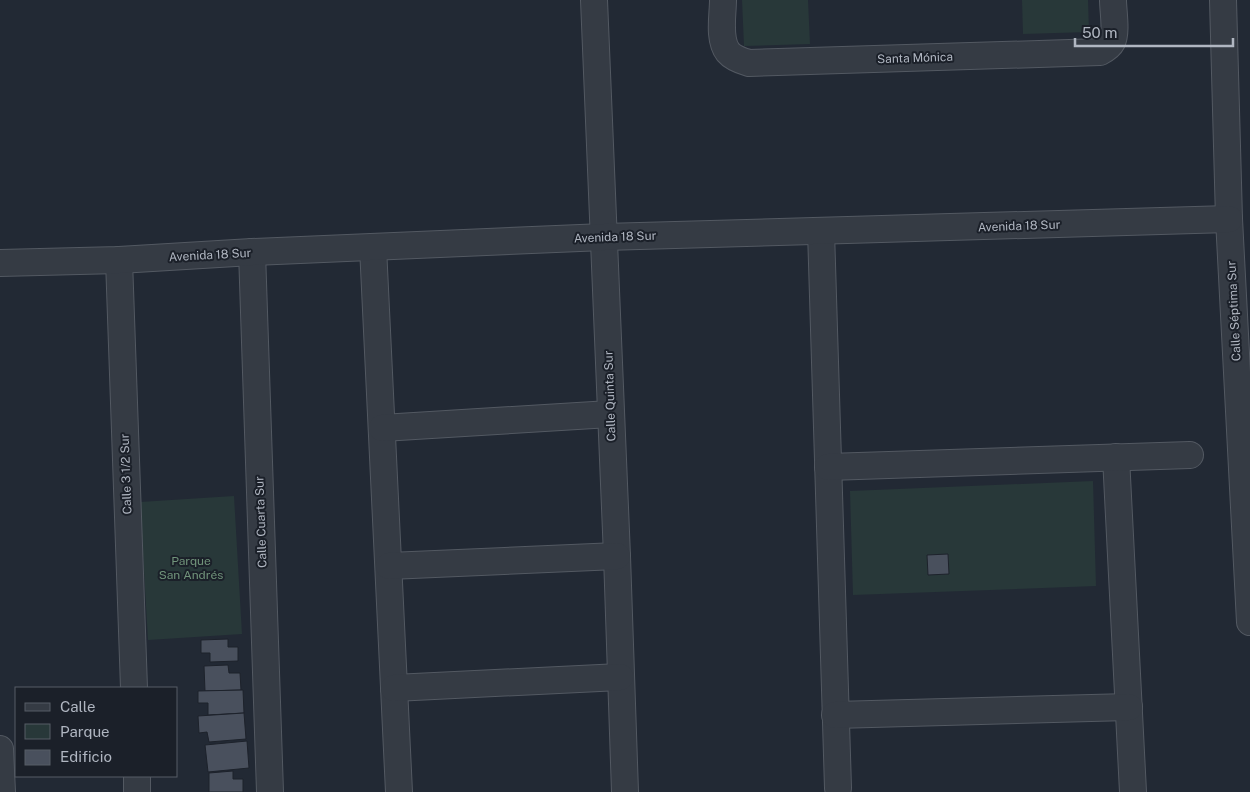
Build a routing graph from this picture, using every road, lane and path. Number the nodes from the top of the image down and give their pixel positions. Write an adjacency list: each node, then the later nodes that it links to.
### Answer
1 (594, 0): 7 (street, Calle Quinta Sur)
2 (723, 0): 3 (street, Santa Mónica)
3 (1113, 0)
4 (1223, 0): 5 (street, Calle Séptima Sur)
5 (1229, 220): 6 (street, Avenida 18 Sur); 19 (street, Calle Séptima Sur)
6 (821, 231): 7 (street, Avenida 18 Sur); 16 (street)
7 (604, 238): 8 (street, Avenida 18 Sur); 12 (street, Calle Quinta Sur)
8 (373, 247): 9 (street, Avenida 18 Sur); 13 (street)
9 (252, 252): 10 (street, Avenida 18 Sur); 30 (street, Calle Cuarta Sur)
10 (119, 260): 11 (street, Avenida 18 Sur); 21 (street, Calle 3 1/2 Sur)
11 (0, 263)
12 (610, 414): 13 (street); 17 (street, Calle Quinta Sur)
13 (382, 428): 18 (street)
14 (1190, 454): 15 (street)
15 (1116, 457): 16 (street); 23 (street)
16 (828, 467): 24 (street)
17 (617, 556): 18 (street); 20 (street, Calle Quinta Sur)
18 (388, 566): 22 (street)
19 (1250, 622)
20 (620, 677): 22 (street); 32 (street, Calle Quinta Sur)
21 (134, 687)
22 (394, 688): 31 (street)
23 (1128, 707): 24 (street); 33 (street)
24 (835, 715): 27 (street)
25 (0, 749): 28 (street)
26 (137, 777): 29 (street)
27 (838, 788)
28 (2, 792)
29 (137, 792)
30 (270, 792)
31 (399, 792)
32 (625, 792)
33 (1133, 792)

